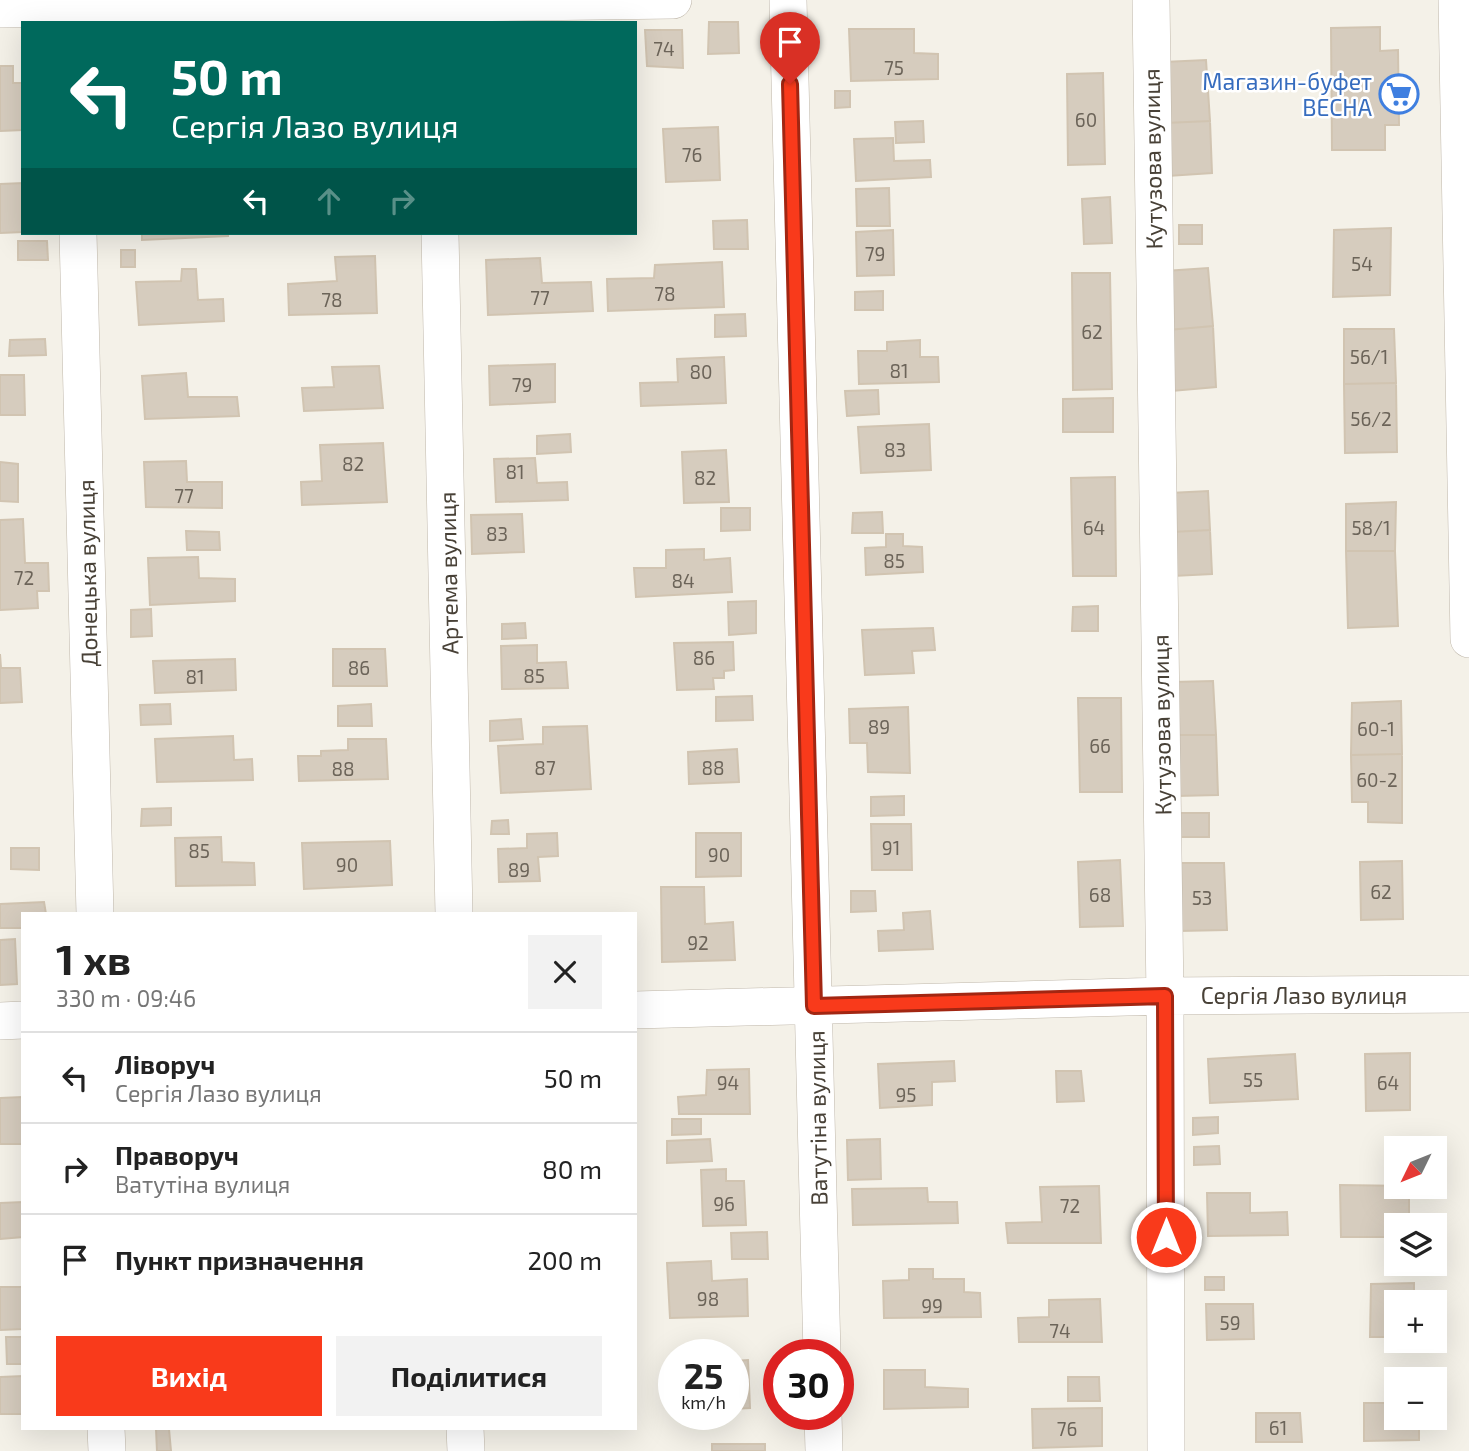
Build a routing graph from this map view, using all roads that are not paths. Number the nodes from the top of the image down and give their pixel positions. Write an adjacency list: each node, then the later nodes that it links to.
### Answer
1 (673, 0): 5 (street)
2 (788, 0): 16 (street, Ватутіна вулиця)
3 (1151, 0): 15 (street, Кутузова вулиця)
4 (1457, 0): 8 (street)
5 (434, 8): 7 (street)
6 (0, 9): 7 (street)
7 (73, 10)
8 (1464, 130): 11 (street)
9 (78, 235): 12 (street, Донецька вулиця)
10 (440, 235): 13 (street, Артема вулиця)
11 (1469, 639)
12 (95, 912)
13 (454, 912)
14 (1469, 994): 15 (street, Сергія Лазо вулиця)
15 (1165, 996): 16 (street, Сергія Лазо вулиця); 27 (street, Кутузова вулиця)
16 (814, 1006): 17 (street, Сергія Лазо вулиця); 20 (street, Ватутіна вулиця)
17 (637, 1010)
18 (21, 1020): 19 (street)
19 (0, 1021)
20 (822, 1339)
21 (106, 1430): 24 (street)
22 (465, 1430): 25 (street)
23 (823, 1430): 26 (street)
24 (107, 1451)
25 (466, 1451)
26 (824, 1451)
27 (1166, 1451)

